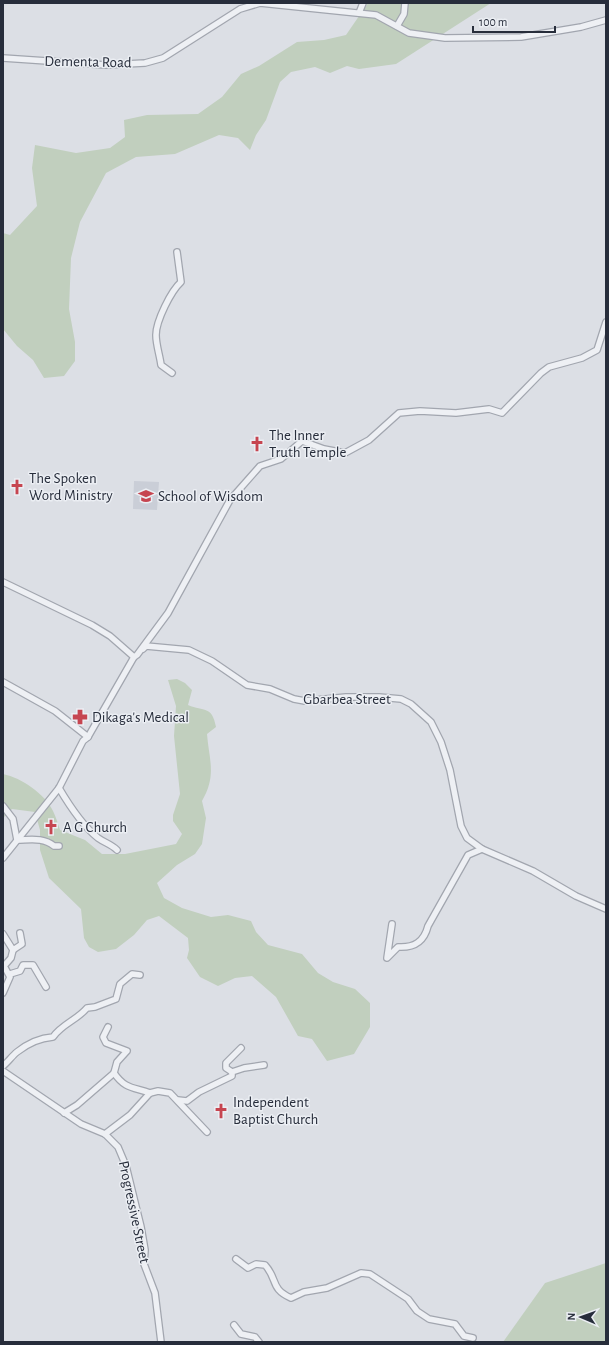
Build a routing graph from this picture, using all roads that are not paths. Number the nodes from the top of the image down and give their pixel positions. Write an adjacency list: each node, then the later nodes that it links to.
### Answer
1 (363, 3): 3 (street)
2 (405, 3): 5 (street)
3 (359, 13): 5 (street, Dementa Road); 6 (street, Dementa Road)
4 (606, 20): 5 (street, Dementa Road)
5 (397, 26)
6 (3, 58)
7 (178, 252): 9 (street)
8 (606, 322): 11 (street)
9 (172, 374)
10 (3, 582): 11 (street)
11 (136, 656): 13 (street); 18 (street, Gbarbea Street)
12 (3, 682): 13 (street)
13 (88, 737): 14 (street)
14 (59, 788): 16 (street); 19 (street)
15 (3, 806): 16 (street)
16 (16, 840): 17 (street); 20 (street)
17 (59, 846)
18 (482, 849): 21 (street, Gbarbea Street); 22 (street)
19 (117, 850)
20 (3, 858)
21 (606, 909)
22 (392, 924)
23 (20, 933): 25 (street)
24 (3, 934): 25 (street)
25 (13, 950): 26 (street)
26 (4, 966): 27 (street)
27 (10, 974): 29 (street); 30 (street)
28 (140, 975): 34 (street)
29 (46, 988)
30 (3, 993)
31 (108, 1027): 37 (street)
32 (241, 1048): 36 (street)
33 (264, 1065): 36 (street)
34 (3, 1066)
35 (3, 1071): 40 (street, Progressive Street)
36 (232, 1072): 39 (street)
37 (114, 1073): 38 (street); 40 (street)
38 (150, 1093): 39 (street); 42 (street)
39 (178, 1100): 41 (street)
40 (64, 1113): 42 (street, Progressive Street)
41 (206, 1132)
42 (105, 1134): 46 (street, Progressive Street)
43 (236, 1259): 45 (street)
44 (234, 1325): 47 (street)
45 (473, 1338)
46 (161, 1342)
47 (259, 1342)

